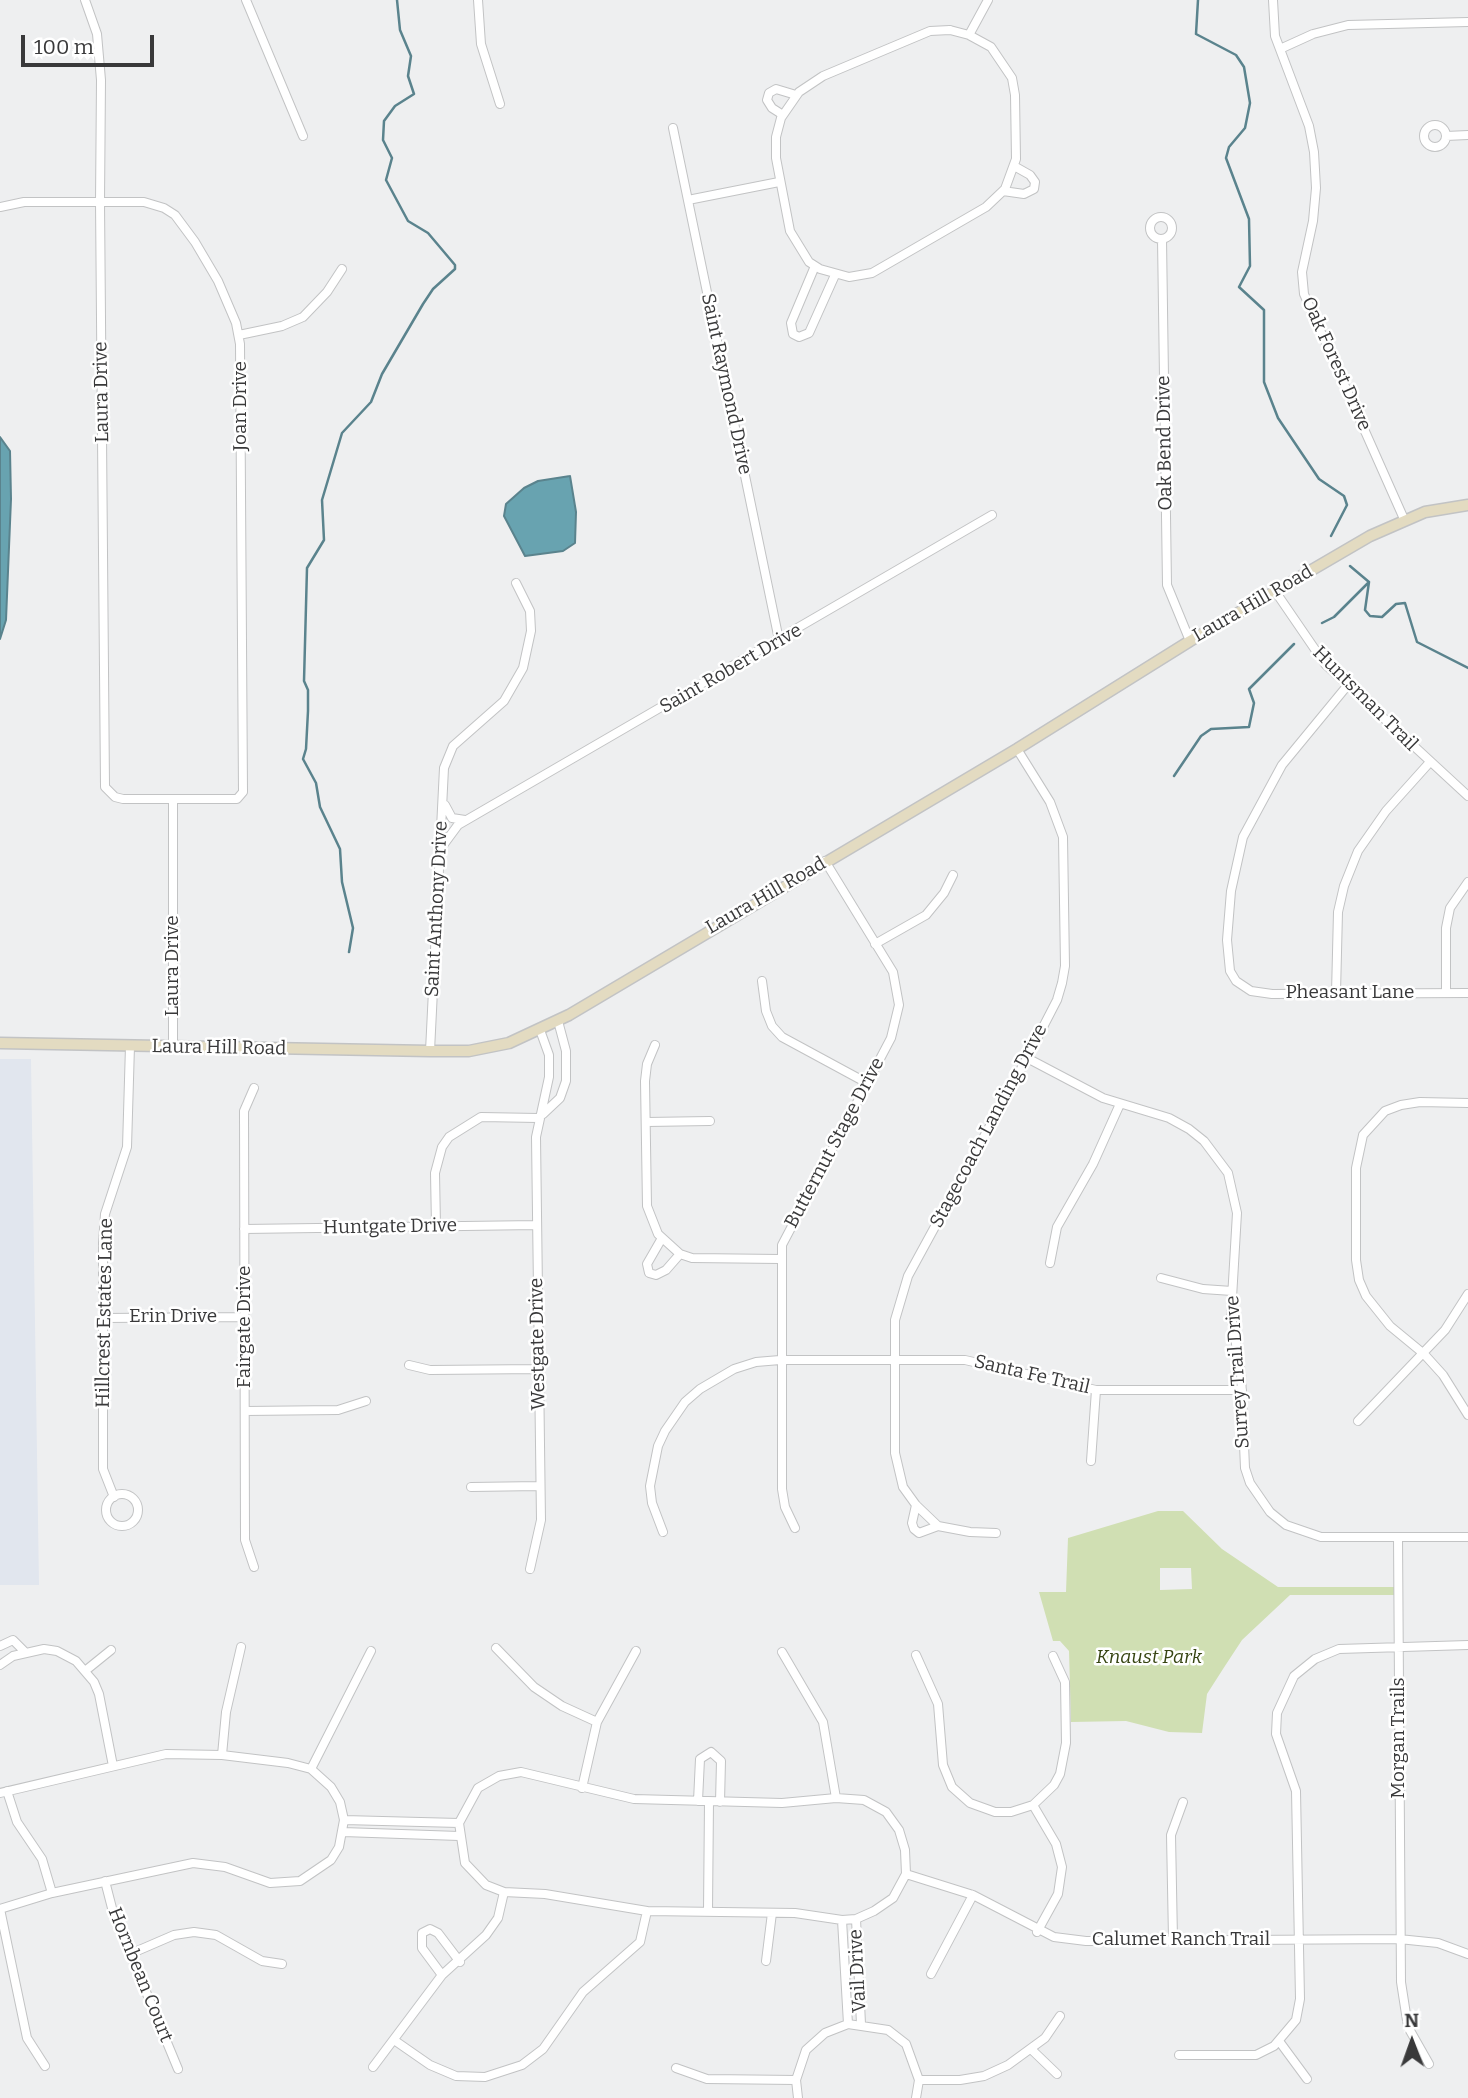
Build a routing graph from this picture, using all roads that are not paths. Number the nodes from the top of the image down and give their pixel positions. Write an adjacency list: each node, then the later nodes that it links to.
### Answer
1 (85, 0): 20 (street, Laura Drive)
2 (246, 0): 14 (street)
3 (478, 0): 10 (street)
4 (988, 0): 7 (street)
5 (1273, 0): 8 (street, Oak Forest Drive)
6 (1468, 22): 8 (street)
7 (970, 35): 9 (street); 16 (street)
8 (1280, 49): 29 (street, Oak Forest Drive)
9 (796, 95): 11 (street); 11 (street)
10 (500, 104)
11 (783, 115): 17 (street)
12 (673, 128): 19 (street, Saint Raymond Drive)
13 (1468, 135): 15 (street)
14 (303, 136)
15 (1446, 136)
16 (1014, 166): 18 (street); 18 (street)
17 (779, 182): 19 (street); 23 (street)
18 (1003, 191): 25 (street)
19 (688, 200): 32 (street, Saint Raymond Drive)
20 (100, 202): 21 (street, Joan Drive); 26 (street, Joan Drive); 39 (street, Laura Drive)
21 (0, 207)
22 (1162, 239): 33 (street, Oak Bend Drive)
23 (815, 267): 25 (street); 25 (street)
24 (342, 269): 26 (street)
25 (835, 275)
26 (239, 335): 39 (street, Joan Drive)
27 (1468, 505): 29 (main road, Laura Hill Road)
28 (992, 515): 32 (street, Saint Robert Drive)
29 (1404, 519): 31 (main road, Laura Hill Road)
30 (516, 583): 38 (street, Saint Anthony Drive)
31 (1275, 591): 33 (main road, Laura Hill Road); 34 (street, Huntsman Trail)
32 (779, 640): 40 (street, Saint Robert Drive)
33 (1190, 641): 35 (main road, Laura Hill Road)
34 (1347, 686): 36 (street, Huntsman Trail); 48 (street, Pheasant Lane)
35 (1017, 749): 42 (main road, Laura Hill Road); 57 (street, Stagecoach Landing Drive)
36 (1430, 762): 37 (street, Huntsman Trail); 48 (street)
37 (1468, 796)
38 (443, 800): 40 (street); 41 (street, Saint Anthony Drive)
39 (173, 801): 55 (street, Laura Drive)
40 (468, 820): 41 (street, Saint Robert Drive)
41 (441, 848): 56 (street, Saint Anthony Drive)
42 (825, 862): 45 (street, Butternut Stage Drive); 50 (main road, Laura Hill Road)
43 (953, 875): 45 (street)
44 (1468, 882): 47 (street)
45 (875, 944): 58 (street, Butternut Stage Drive)
46 (762, 981): 58 (street)
47 (1447, 992): 48 (street, Pheasant Lane); 49 (street, Pheasant Lane)
48 (1336, 993)
49 (1468, 993)
50 (558, 1021): 51 (main road, Laura Hill Road); 62 (street)
51 (540, 1030): 56 (main road, Laura Hill Road); 62 (street, Westgate Drive)
52 (0, 1044): 54 (main road, Laura Hill Road)
53 (655, 1045): 64 (street)
54 (130, 1046): 55 (main road, Laura Hill Road); 76 (street, Hillcrest Estates Lane)
55 (173, 1047): 56 (main road, Laura Hill Road)
56 (430, 1051)
57 (1027, 1059): 61 (street, Surrey Trail Drive); 78 (street, Stagecoach Landing Drive)
58 (867, 1083): 70 (street, Butternut Stage Drive)
59 (254, 1088): 67 (street, Fairgate Drive)
60 (1468, 1103): 77 (street)
61 (1120, 1104): 71 (street); 73 (street, Surrey Trail Drive)
62 (538, 1118): 65 (street, Westgate Drive); 66 (street)
63 (710, 1121): 64 (street)
64 (647, 1122): 68 (street)
65 (537, 1225): 66 (street, Huntgate Drive); 81 (street, Westgate Drive)
66 (436, 1226): 67 (street, Huntgate Drive)
67 (244, 1229): 75 (street, Fairgate Drive)
68 (662, 1238): 69 (street); 69 (street)
69 (680, 1254): 70 (street)
70 (780, 1259): 79 (street, Butternut Stage Drive)
71 (1050, 1263)
72 (1161, 1278): 73 (street)
73 (1232, 1291): 83 (street, Surrey Trail Drive)
74 (1468, 1294): 77 (street)
75 (244, 1317): 76 (street, Erin Drive); 85 (street, Fairgate Drive)
76 (103, 1318): 91 (street, Hillcrest Estates Lane)
77 (1424, 1354): 86 (street); 87 (street)
78 (895, 1359): 79 (street, Santa Fe Trail); 82 (street, Santa Fe Trail); 92 (street, Stagecoach Landing Drive)
79 (780, 1360): 94 (street, Butternut Stage Drive); 95 (street, Santa Fe Trail)
80 (409, 1365): 81 (street)
81 (539, 1369): 90 (street, Westgate Drive)
82 (1096, 1390): 83 (street, Santa Fe Trail); 88 (street)
83 (1242, 1390): 97 (street, Surrey Trail Drive)
84 (366, 1401): 85 (street)
85 (245, 1411): 99 (street, Fairgate Drive)
86 (1468, 1415)
87 (1359, 1421)
88 (1091, 1461)
89 (471, 1486): 90 (street)
90 (539, 1486): 100 (street, Westgate Drive)
91 (114, 1497)
92 (916, 1505): 93 (street, Stagecoach Landing Drive); 93 (street, Stagecoach Landing Drive)
93 (938, 1525): 96 (street, Stagecoach Landing Drive)
94 (795, 1528)
95 (663, 1532)
96 (996, 1533)
97 (1398, 1537): 98 (street, Surrey Trail Drive); 104 (street, Morgan Trails)
98 (1468, 1538)
99 (254, 1567)
100 (530, 1569)
101 (1468, 1645): 104 (street)
102 (0, 1646): 109 (street)
103 (240, 1647): 116 (street)
104 (1398, 1647): 144 (street); 145 (street, Morgan Trails)
105 (496, 1648): 115 (street)
106 (111, 1650): 114 (street)
107 (371, 1651): 118 (street)
108 (636, 1651): 115 (street)
109 (25, 1652): 113 (street); 114 (street)
110 (782, 1652): 121 (street)
111 (916, 1655): 126 (street)
112 (1053, 1656): 126 (street)
113 (1, 1661)
114 (85, 1671): 117 (street)
115 (597, 1723): 119 (street)
116 (222, 1755): 117 (street); 118 (street)
117 (113, 1766): 120 (street)
118 (311, 1769): 127 (street)
119 (582, 1788): 122 (street); 128 (street)
120 (4, 1792): 134 (street)
121 (836, 1798): 125 (street); 131 (street)
122 (698, 1801): 123 (street); 125 (street)
123 (709, 1801): 125 (street); 138 (street)
124 (1183, 1801): 143 (street)
125 (720, 1802)
126 (1033, 1805): 142 (street)
127 (344, 1820): 128 (street); 129 (street)
128 (459, 1823): 130 (street)
129 (343, 1832): 130 (street); 132 (street)
130 (459, 1836): 133 (street)
131 (906, 1874): 135 (street, Calumet Ranch Trail); 140 (street)
132 (105, 1881): 134 (street); 146 (street, Hornbean Court)
133 (504, 1892): 137 (street); 149 (street)
134 (52, 1893): 136 (street)
135 (973, 1895): 142 (street, Calumet Ranch Trail); 151 (street)
136 (0, 1909): 161 (street)
137 (647, 1911): 138 (street); 156 (street)
138 (708, 1912): 139 (street)
139 (772, 1913): 141 (street); 148 (street)
140 (856, 1919): 141 (street); 155 (street, Vail Drive)
141 (842, 1920): 154 (street, Vail Drive)
142 (1038, 1931): 143 (street, Calumet Ranch Trail)
143 (1173, 1939): 144 (street, Calumet Ranch Trail)
144 (1298, 1939): 145 (street, Calumet Ranch Trail); 157 (street)
145 (1399, 1939): 147 (street, Calumet Ranch Trail); 160 (street, Morgan Trails)
146 (130, 1954): 150 (street); 164 (street, Hornbean Court)
147 (1468, 1954)
148 (766, 1961)
149 (460, 1962): 152 (street); 152 (street)
150 (282, 1964)
151 (931, 1974)
152 (442, 1975): 156 (street)
153 (1060, 2016): 158 (street)
154 (848, 2024): 155 (street); 167 (street)
155 (861, 2024): 168 (street)
156 (394, 2040): 162 (street)
157 (1279, 2041): 159 (street); 166 (street)
158 (1032, 2050): 165 (street); 168 (street)
159 (1179, 2055)
160 (1429, 2064)
161 (45, 2066)
162 (373, 2067)
163 (676, 2068): 167 (street)
164 (178, 2069)
165 (1057, 2074)
166 (1307, 2079)
167 (796, 2080): 169 (street)
168 (919, 2080): 170 (street)
169 (798, 2098)
170 (916, 2098)

